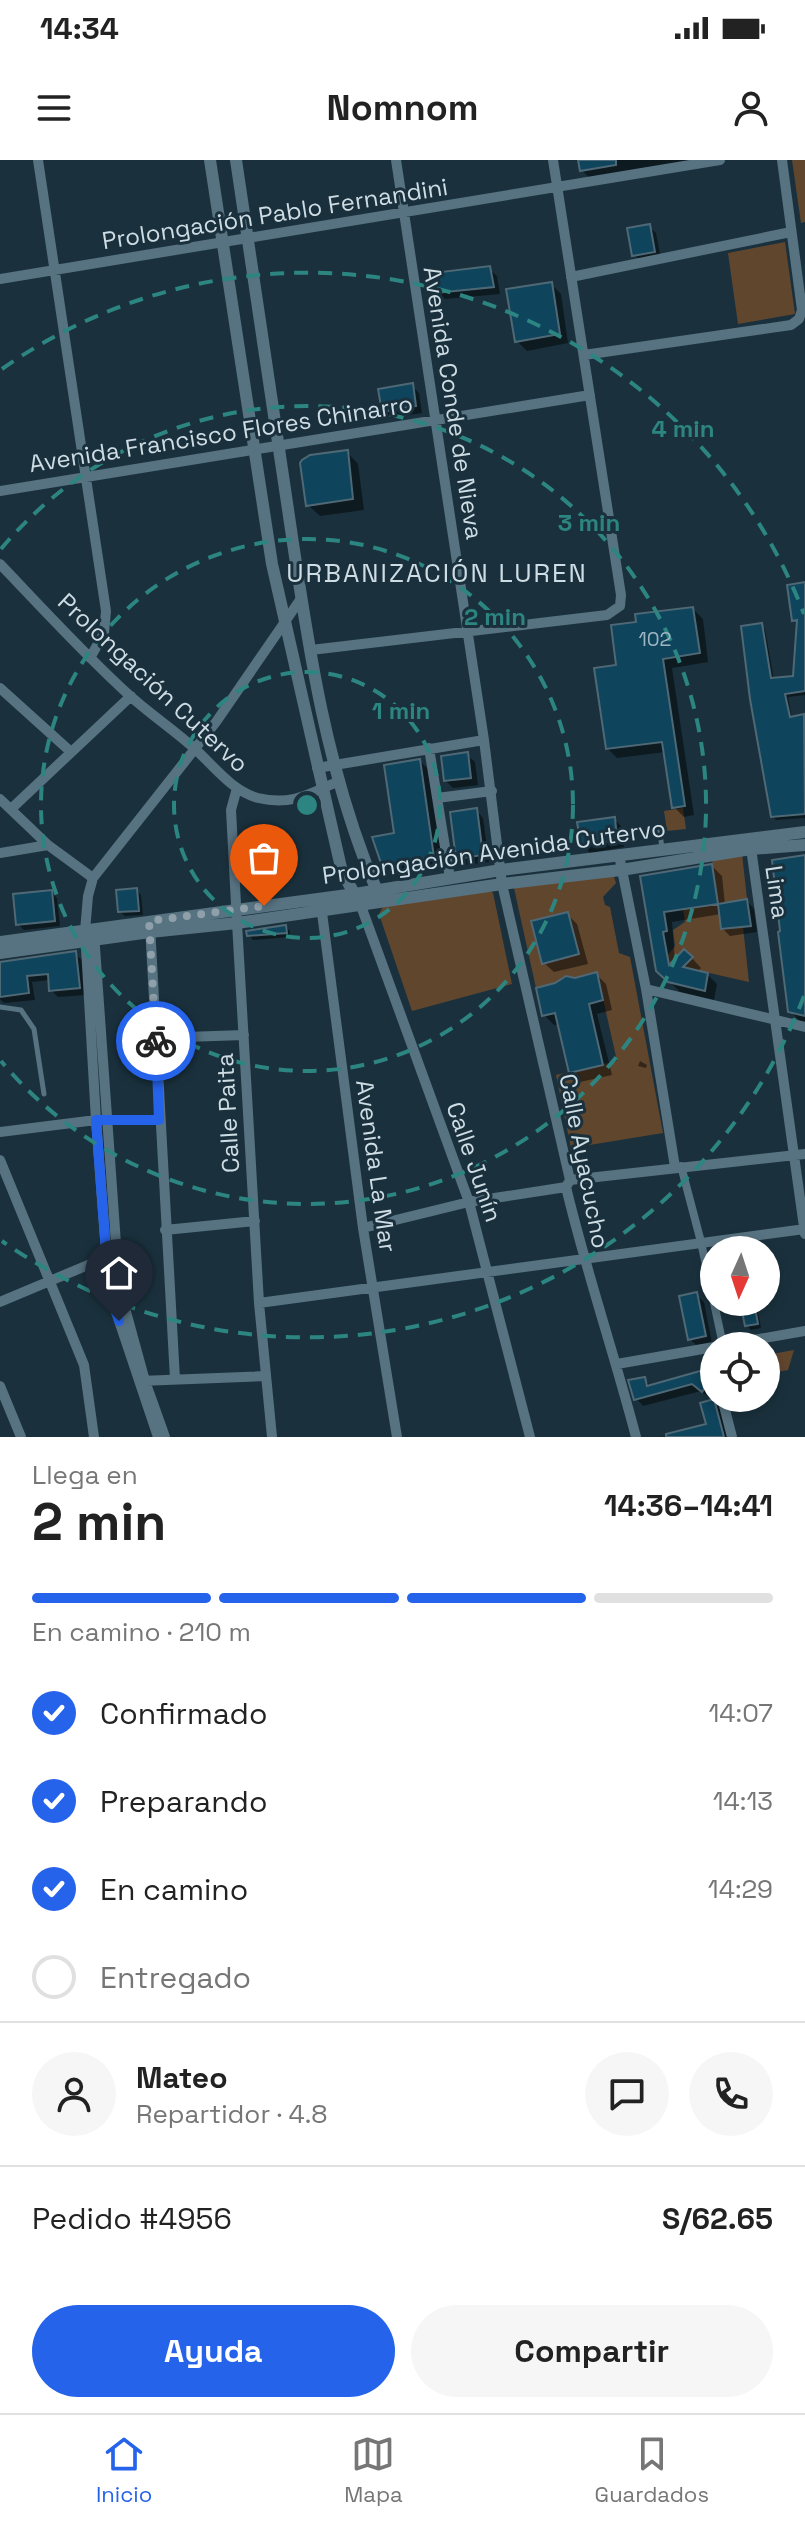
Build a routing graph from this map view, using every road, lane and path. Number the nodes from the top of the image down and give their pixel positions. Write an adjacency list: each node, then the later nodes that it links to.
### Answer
1 (38, 160): 14 (street)
2 (210, 160): 13 (street)
3 (236, 160): 12 (street)
4 (396, 160): 10 (street, Avenida Conde de Nieva)
5 (553, 160): 9 (street)
6 (720, 160): 8 (street, Prolongación Pablo Fernandini)
7 (782, 160): 11 (street)
8 (655, 166): 9 (street, Prolongación Pablo Fernandini)
9 (557, 188): 10 (street, Prolongación Pablo Fernandini); 15 (street)
10 (402, 213): 12 (street, Prolongación Pablo Fernandini); 19 (street, Avenida Conde de Nieva)
11 (791, 232): 15 (street); 17 (street)
12 (247, 239): 13 (street, Prolongación Pablo Fernandini); 20 (street)
13 (222, 243): 14 (street, Prolongación Pablo Fernandini); 21 (street)
14 (57, 270): 16 (street, Prolongación Pablo Fernandini); 22 (street)
15 (571, 277): 17 (street)
16 (0, 279)
17 (584, 355): 18 (street)
18 (590, 395): 19 (street, Avenida Francisco Flores Chinarro); 27 (street)
19 (435, 420): 20 (street, Avenida Francisco Flores Chinarro); 27 (street, Avenida Conde de Nieva)
20 (279, 445): 21 (street, Avenida Francisco Flores Chinarro); 25 (street)
21 (255, 449): 22 (street, Avenida Francisco Flores Chinarro); 26 (street)
22 (87, 476): 23 (street, Avenida Francisco Flores Chinarro); 29 (street)
23 (0, 491)
24 (0, 564): 29 (street, Prolongación Cutervo)
25 (302, 597): 26 (street); 28 (street)
26 (285, 625): 34 (street); 37 (street)
27 (468, 630): 28 (street); 32 (street, Avenida Conde de Nieva)
28 (311, 650): 36 (street)
29 (90, 658): 31 (street, Prolongación Cutervo)
30 (0, 688): 35 (street)
31 (131, 696): 34 (street, Prolongación Cutervo); 35 (street)
32 (484, 740): 33 (street); 41 (street, Avenida Conde de Nieva)
33 (429, 748): 36 (street); 42 (street)
34 (195, 749): 40 (street, Prolongación Cutervo); 56 (street)
35 (71, 752): 44 (street)
36 (333, 765): 37 (street); 38 (street)
37 (317, 768): 39 (street)
38 (339, 781): 39 (street, Prolongación Cutervo); 59 (street)
39 (324, 787): 40 (street, Prolongación Cutervo); 55 (street)
40 (237, 788): 62 (street, Calle Paita)
41 (492, 791): 42 (street); 53 (street, Avenida Conde de Nieva)
42 (437, 798): 57 (street)
43 (0, 799): 44 (street)
44 (11, 809): 48 (street)
45 (659, 826): 50 (lane)
46 (805, 832): 47 (street, Prolongación Avenida Cutervo)
47 (751, 844): 49 (street, Prolongación Avenida Cutervo); 50 (street, Prolongación Avenida Cutervo); 54 (street, Prolongación Avenida Cutervo); 69 (street, Lima)
48 (48, 845): 51 (street); 56 (street)
49 (805, 845)
50 (662, 849): 52 (street, Prolongación Avenida Cutervo)
51 (0, 853)
52 (619, 855): 53 (street, Prolongación Avenida Cutervo); 54 (street)
53 (501, 870): 57 (street, Prolongación Avenida Cutervo); 58 (street, Avenida Conde de Nieva)
54 (621, 870): 58 (street, Prolongación Avenida Cutervo); 67 (street)
55 (342, 872): 60 (street); 61 (street)
56 (93, 878): 64 (street)
57 (450, 878): 59 (street, Prolongación Avenida Cutervo)
58 (503, 887): 60 (street, Prolongación Avenida Cutervo); 80 (street, Calle Ayacucho)
59 (377, 891): 60 (street, Prolongación Avenida Cutervo)
60 (358, 900): 61 (street, Prolongación Avenida Cutervo); 81 (street, Calle Junín)
61 (321, 904): 62 (street, Prolongación Avenida Cutervo); 83 (street, Avenida La Mar)
62 (236, 917): 63 (street, Prolongación Avenida Cutervo); 71 (street, Calle Paita)
63 (150, 927): 64 (street, Prolongación Avenida Cutervo); 72 (street)
64 (90, 935): 65 (street, Prolongación Avenida Cutervo); 66 (street, Prolongación Avenida Cutervo); 75 (street)
65 (0, 942)
66 (0, 953)
67 (646, 989): 69 (street); 79 (street)
68 (0, 1007): 73 (lane)
69 (774, 1019): 70 (street); 77 (street, Lima)
70 (805, 1027)
71 (244, 1035): 72 (street); 82 (street, Calle Paita)
72 (156, 1038): 74 (street)
73 (44, 1094)
74 (159, 1120): 75 (street); 85 (street)
75 (101, 1121): 76 (street); 90 (street); 103 (street)
76 (0, 1132)
77 (799, 1155): 79 (street); 84 (street, Lima)
78 (0, 1160): 93 (street)
79 (678, 1166): 80 (street); 88 (street)
80 (568, 1184): 81 (street); 91 (street, Calle Ayacucho)
81 (469, 1202): 83 (street); 92 (street, Calle Junín)
82 (255, 1221): 85 (street); 96 (street, Calle Paita)
83 (363, 1228): 94 (street, Avenida La Mar)
84 (804, 1229): 86 (street, Lima); 87 (street)
85 (165, 1230): 102 (street)
86 (805, 1235)
87 (749, 1236)
88 (700, 1239)
89 (700, 1242): 91 (street)
90 (107, 1257): 93 (street); 103 (street)
91 (582, 1258): 92 (street); 100 (street, Calle Ayacucho)
92 (487, 1271): 94 (street); 112 (street, Calle Junín)
93 (51, 1281): 95 (street); 107 (street)
94 (372, 1287): 96 (street); 111 (street, Avenida La Mar)
95 (0, 1302)
96 (259, 1303): 101 (street, Calle Paita)
97 (805, 1331): 98 (street)
98 (780, 1335)
99 (700, 1349): 100 (street)
100 (617, 1364): 113 (street, Calle Ayacucho)
101 (266, 1376): 102 (street); 110 (street, Calle Paita)
102 (175, 1379): 103 (street)
103 (142, 1381): 108 (street); 109 (street)
104 (0, 1386): 106 (street)
105 (726, 1412): 114 (street)
106 (21, 1437)
107 (94, 1437)
108 (158, 1437)
109 (165, 1437)
110 (272, 1437)
111 (397, 1437)
112 (530, 1437)
113 (636, 1437)
114 (732, 1437)

